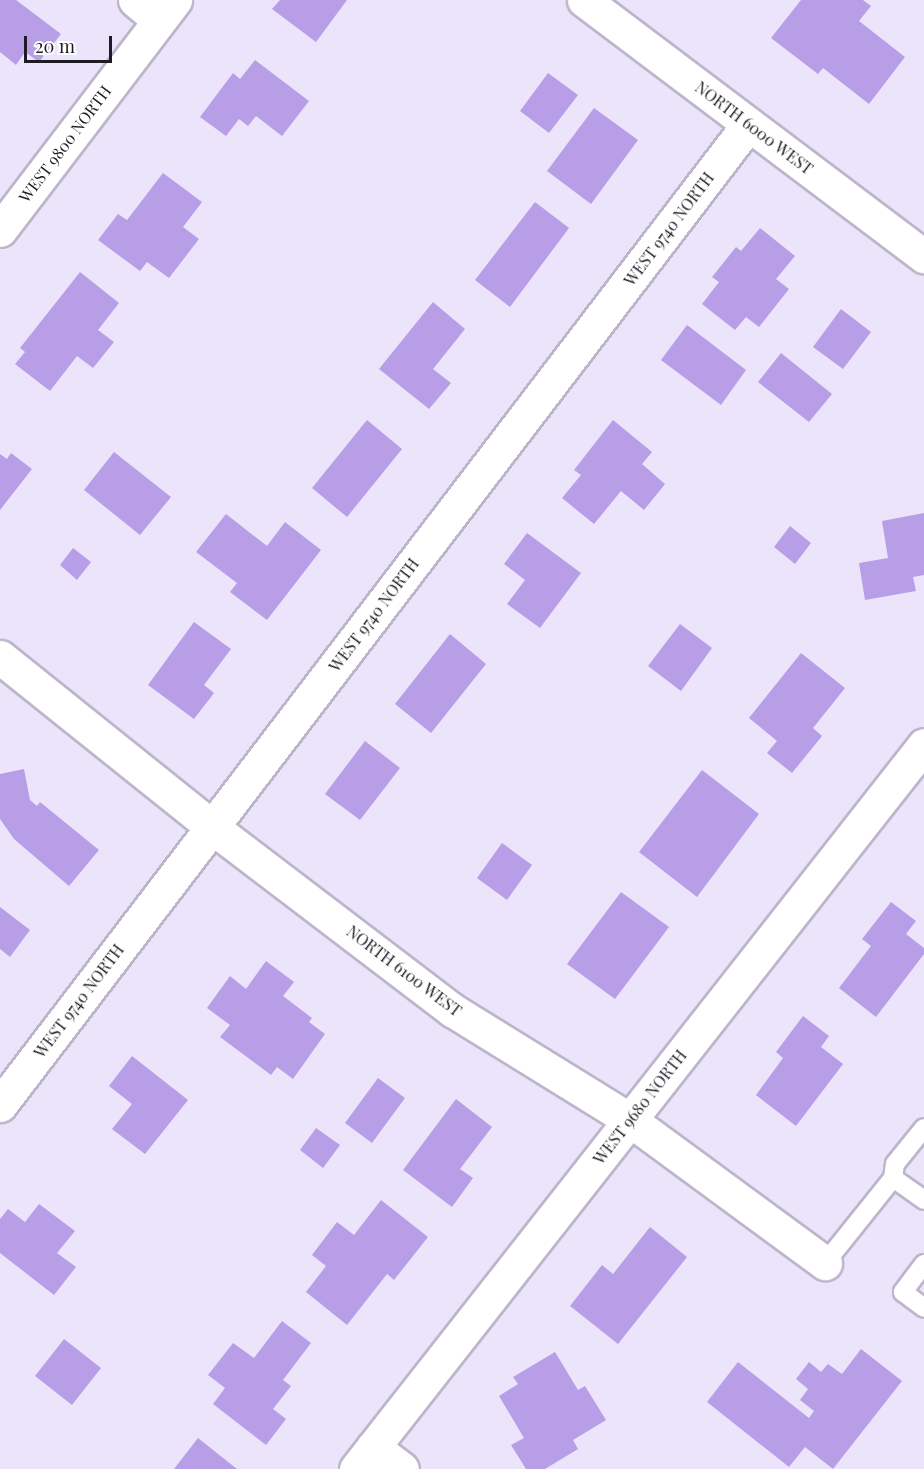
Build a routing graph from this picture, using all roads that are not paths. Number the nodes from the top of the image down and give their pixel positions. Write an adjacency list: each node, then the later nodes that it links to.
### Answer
1 (584, 0): 3 (street, NORTH 6000 WEST)
2 (156, 7): 4 (street, WEST 9800 NORTH)
3 (748, 125): 5 (street, NORTH 6000 WEST); 8 (street, WEST 9740 NORTH)
4 (0, 230)
5 (924, 256)
6 (0, 657): 8 (street, NORTH 6100 WEST)
7 (924, 745): 10 (street, WEST 9680 NORTH)
8 (212, 827): 9 (street, WEST 9740 NORTH); 10 (street, NORTH 6100 WEST)
9 (0, 1105)
10 (630, 1120): 14 (street, NORTH 6100 WEST); 17 (street, WEST 9680 NORTH)
11 (924, 1128): 12 (lane)
12 (893, 1178): 13 (lane); 14 (lane)
13 (924, 1200)
14 (825, 1263)
15 (924, 1264): 16 (lane)
16 (924, 1308)
17 (364, 1458): 18 (street)
18 (402, 1469)

